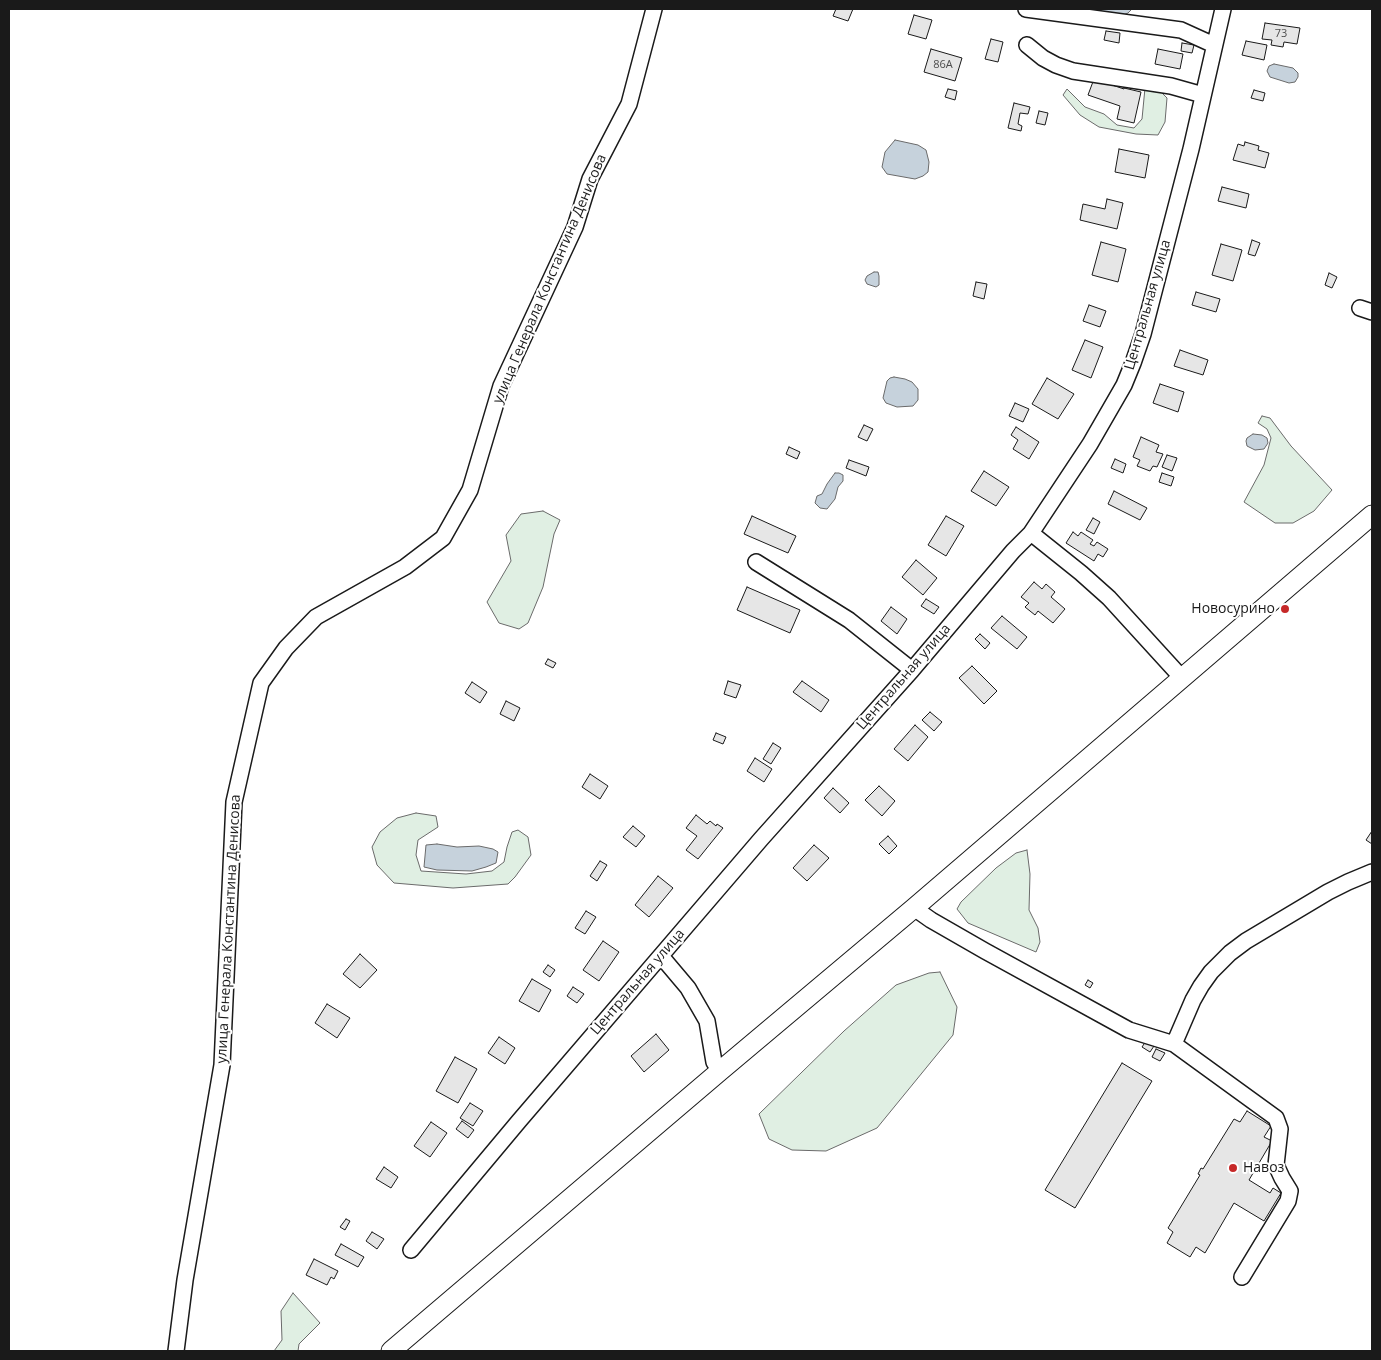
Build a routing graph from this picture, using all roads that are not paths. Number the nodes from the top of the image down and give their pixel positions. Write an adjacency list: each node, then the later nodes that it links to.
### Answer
1 (654, 9): 19 (street, улица Генерала Константина Денисова)
2 (1026, 9): 5 (street)
3 (1223, 9): 5 (street, Центральная улица)
4 (1027, 45): 6 (street)
5 (1214, 45): 6 (street, Центральная улица)
6 (1203, 94): 8 (street, Центральная улица)
7 (1372, 515): 11 (main road)
8 (1031, 532): 10 (street, Центральная улица); 11 (street)
9 (756, 562): 10 (street)
10 (912, 670): 14 (street, Центральная улица)
11 (1182, 678): 13 (main road)
12 (1372, 872): 15 (street)
13 (914, 908): 15 (street); 16 (main road)
14 (661, 956): 16 (street); 17 (street, Центральная улица)
15 (1174, 1044): 18 (street)
16 (720, 1071): 20 (main road)
17 (411, 1250)
18 (1242, 1277)
19 (176, 1351)
20 (391, 1351)

